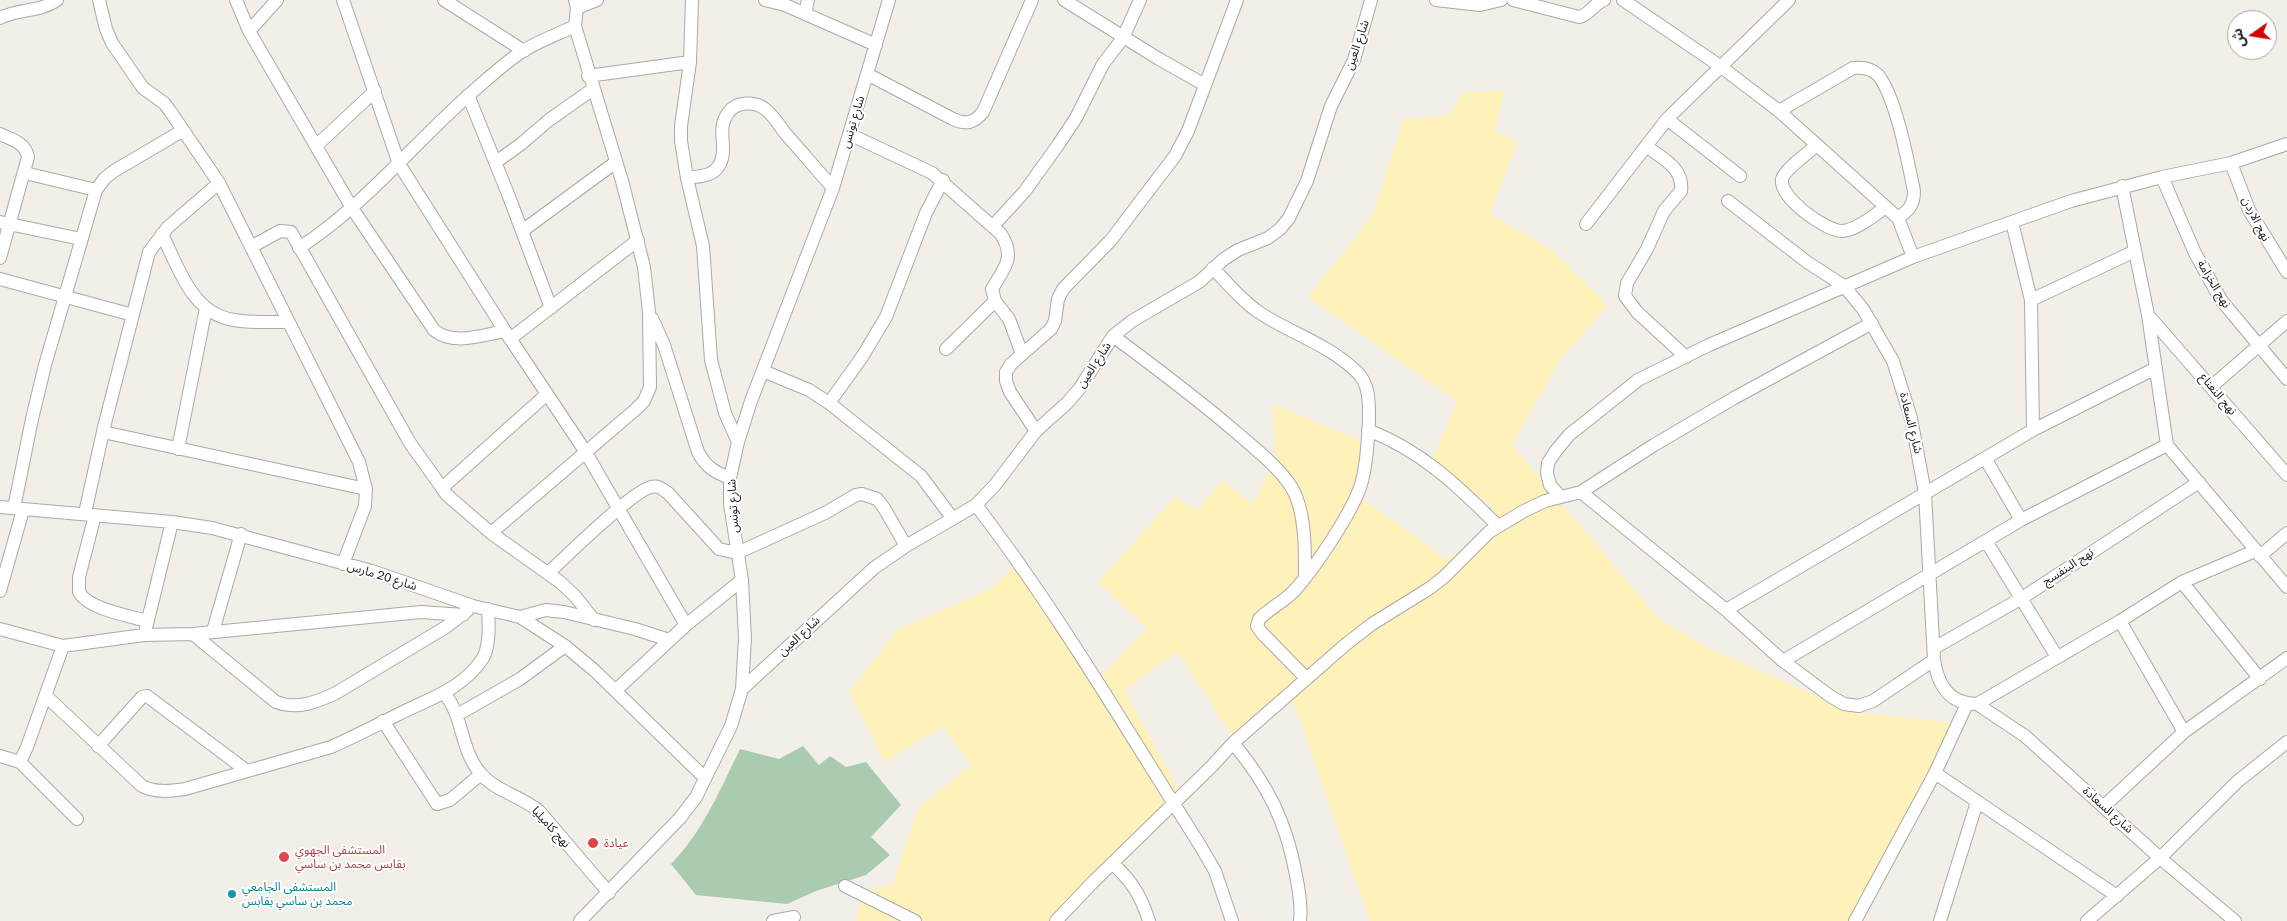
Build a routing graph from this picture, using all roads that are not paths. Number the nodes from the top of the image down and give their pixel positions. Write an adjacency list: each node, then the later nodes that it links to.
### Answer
1 (57, 0): 25 (street)
2 (100, 0): 41 (street)
3 (236, 0): 27 (street)
4 (277, 0): 27 (street)
5 (343, 0): 37 (street)
6 (444, 0): 30 (street)
7 (597, 0): 23 (street)
8 (692, 0): 31 (street)
9 (766, 0): 24 (street)
10 (808, 0): 24 (street)
11 (888, 0): 29 (street, شارع تونس)
12 (1032, 0): 33 (street)
13 (1064, 0): 28 (street)
14 (1140, 0): 28 (street)
15 (1237, 0): 35 (street)
16 (1371, 0): 78 (street, شارع العين)
17 (1436, 0): 18 (street)
18 (1501, 0)
19 (1513, 0): 20 (street)
20 (1604, 0)
21 (1622, 0): 32 (street)
22 (1789, 0): 32 (street)
23 (576, 4): 26 (street)
24 (805, 14): 29 (street)
25 (1, 16)
26 (574, 26): 30 (street); 34 (street)
27 (249, 31): 46 (street)
28 (1123, 38): 35 (street); 68 (street)
29 (876, 45): 33 (street, شارع تونس)
30 (524, 51): 38 (street)
31 (690, 62): 34 (street); 55 (street)
32 (1720, 66): 39 (street); 40 (street)
33 (867, 74): 43 (street, شارع تونس)
34 (588, 76): 36 (street)
35 (1205, 85): 97 (street)
36 (592, 89): 48 (street); 49 (street)
37 (375, 91): 46 (street); 51 (street)
38 (468, 95): 48 (street); 51 (street)
39 (1779, 111): 45 (street); 64 (street)
40 (1667, 119): 47 (street); 53 (street)
41 (182, 131): 57 (street); 60 (street)
42 (0, 134): 52 (street)
43 (849, 134): 56 (street); 59 (street, شارع تونس)
44 (2287, 144): 50 (street)
45 (1817, 145): 62 (street); 62 (street)
46 (316, 146): 63 (street)
47 (1646, 146): 67 (street); 98 (street)
48 (496, 162): 69 (street)
49 (616, 162): 69 (street); 72 (street)
50 (2231, 163): 54 (street); 79 (street, نهج الاردن)
51 (399, 164): 63 (street); 93 (street)
52 (25, 173): 60 (street); 66 (street)
53 (1740, 176)
54 (2162, 177): 58 (street); 95 (street, نهج الخزامة)
55 (686, 178): 59 (street); 109 (street)
56 (943, 180): 68 (street); 104 (street)
57 (219, 183): 70 (street); 73 (street)
58 (2122, 186): 65 (street); 75 (street)
59 (832, 188): 100 (street, شارع تونس)
60 (96, 190): 71 (street)
61 (1728, 201): 81 (street, شارع السعادة)
62 (1886, 207): 64 (street)
63 (352, 208): 74 (street); 93 (street)
64 (1898, 218): 76 (street)
65 (2012, 222): 76 (street); 83 (street)
66 (4, 223): 71 (street); 77 (street)
67 (1586, 224)
68 (994, 226): 84 (street)
69 (522, 231): 86 (street)
70 (162, 234): 85 (street); 88 (street)
71 (81, 239): 82 (street)
72 (638, 240): 86 (street); 87 (street)
73 (251, 247): 74 (street); 91 (street)
74 (299, 248): 117 (street)
75 (2135, 251): 83 (street); 89 (street)
76 (1913, 257): 81 (street)
77 (0, 258)
78 (1213, 268): 94 (street, شارع العين); 105 (street)
79 (2287, 272)
80 (0, 279): 82 (street)
81 (1844, 286): 92 (street, شارع السعادة); 98 (street)
82 (65, 297): 88 (street); 124 (street)
83 (2031, 300): 106 (street)
84 (995, 301): 96 (street); 97 (street)
85 (206, 308): 91 (street); 111 (street)
86 (551, 308): 93 (street)
87 (649, 312): 112 (street); 115 (street)
88 (133, 315): 108 (street)
89 (2148, 315): 99 (street); 102 (street, نهج النعناع)
90 (2287, 321): 95 (street)
91 (288, 322): 118 (street)
92 (1872, 323): 119 (street); 120 (street, شارع السعادة)
93 (508, 335): 103 (street)
94 (1113, 336): 107 (street, شارع العين); 141 (street)
95 (2260, 347): 101 (street, نهج الخزامة); 102 (street)
96 (946, 350)
97 (1022, 354): 107 (street)
98 (1686, 356): 121 (street)
99 (2156, 368): 106 (street); 110 (street)
100 (763, 371): 104 (street); 109 (street, شارع تونس)
101 (2287, 379)
102 (2212, 386): 114 (street, نهج النعناع)
103 (547, 394): 112 (street); 117 (street)
104 (829, 403): 127 (street)
105 (1368, 430): 130 (street); 141 (street)
106 (2033, 430): 113 (street)
107 (1036, 431): 122 (street, شارع العين)
108 (103, 432): 111 (street); 126 (street)
109 (738, 442): 115 (street, شارع تونس)
110 (2167, 444): 116 (street); 128 (street)
111 (178, 449): 118 (street)
112 (586, 451): 125 (street); 131 (street)
113 (1985, 458): 120 (street); 128 (street)
114 (2287, 474)
115 (730, 478): 136 (street, شارع تونس)
116 (2199, 482): 137 (street); 146 (street, نهج البنفسج)
117 (442, 488): 131 (street)
118 (366, 489): 138 (street)
119 (1581, 492): 121 (street); 149 (street)
120 (1925, 493): 140 (street, شارع السعادة); 149 (street)
121 (1560, 496): 130 (street)
122 (976, 505): 127 (street, شارع العين); 186 (street)
123 (0, 507): 124 (street, شارع 20 مارس)
124 (18, 509): 126 (street, شارع 20 مارس); 145 (street)
125 (619, 509): 136 (street); 139 (street); 154 (street)
126 (90, 514): 129 (street, شارع 20 مارس); 152 (street)
127 (953, 519): 135 (street, شارع العين)
128 (2021, 520): 134 (street)
129 (172, 522): 133 (street, شارع 20 مارس); 152 (street)
130 (1498, 526): 166 (street)
131 (492, 533): 139 (street)
132 (2287, 533): 137 (street)
133 (241, 534): 138 (street, شارع 20 مارس); 156 (street)
134 (1986, 541): 140 (street); 146 (street)
135 (906, 546): 136 (street); 168 (street, شارع العين)
136 (737, 553): 142 (street, شارع تونس)
137 (2258, 553): 143 (street); 144 (street)
138 (343, 564): 148 (street, شارع 20 مارس)
139 (548, 573): 151 (street)
140 (1930, 574): 162 (street, شارع السعادة); 165 (street)
141 (1305, 578): 166 (street)
142 (742, 580): 154 (street); 168 (street, شارع تونس)
143 (2182, 582): 153 (street); 167 (street)
144 (2287, 587)
145 (0, 591)
146 (2022, 598): 162 (street, نهج البنفسج); 163 (street)
147 (488, 609): 148 (street, شارع 20 مارس); 150 (street, شارع 20 مارس); 170 (street)
148 (468, 610): 156 (street); 157 (street)
149 (1726, 610): 165 (street)
150 (520, 617): 151 (street); 161 (street, شارع 20 مارس)
151 (594, 620): 159 (street)
152 (148, 621): 158 (street)
153 (2120, 621): 163 (street); 175 (street)
154 (686, 625): 159 (street)
155 (0, 629): 160 (street)
156 (213, 631): 157 (street)
157 (193, 634): 158 (street)
158 (144, 636): 160 (street)
159 (669, 640): 169 (street)
160 (63, 646): 171 (street)
161 (565, 646): 169 (street, شارع 20 مارس); 173 (street)
162 (1934, 654): 165 (street, نهج البنفسج); 172 (street, شارع السعادة)
163 (2057, 657): 172 (street)
164 (2287, 658): 167 (street)
165 (1783, 661)
166 (1306, 678): 177 (street)
167 (2260, 678): 175 (street)
168 (742, 689): 184 (street, شارع تونس)
169 (616, 690): 184 (street, شارع 20 مارس)
170 (444, 694): 173 (street, نهج كاميليا); 174 (street)
171 (46, 696): 178 (street); 180 (street)
172 (1972, 704): 182 (street); 187 (street, شارع السعادة)
173 (457, 715): 183 (street, نهج كاميليا)
174 (383, 721): 181 (street); 183 (street)
175 (2184, 732): 187 (street)
176 (2287, 742): 189 (street)
177 (1233, 743): 186 (street); 201 (street)
178 (98, 746): 181 (street); 181 (street)
179 (0, 756): 180 (street)
180 (20, 762): 188 (street)
181 (247, 772)
182 (1935, 773): 185 (street); 202 (street)
183 (481, 774): 192 (street, نهج كاميليا)
184 (705, 778): 192 (street, شارع تونس)
185 (1977, 802): 193 (street); 203 (street)
186 (1174, 804): 190 (street); 200 (street)
187 (2103, 807): 189 (street, شارع السعادة)
188 (77, 819)
189 (2160, 858): 193 (street); 205 (street, شارع السعادة)
190 (1112, 863): 198 (street); 199 (street)
191 (845, 886): 197 (street)
192 (609, 893): 195 (street, شارع تونس)
193 (2117, 896): 204 (street)
194 (794, 917): 196 (street)
195 (580, 921)
196 (773, 921)
197 (915, 921)
198 (1056, 921)
199 (1149, 921)
200 (1232, 921)
201 (1300, 921)
202 (1855, 921)
203 (1940, 921)
204 (2087, 921)
205 (2235, 921)

